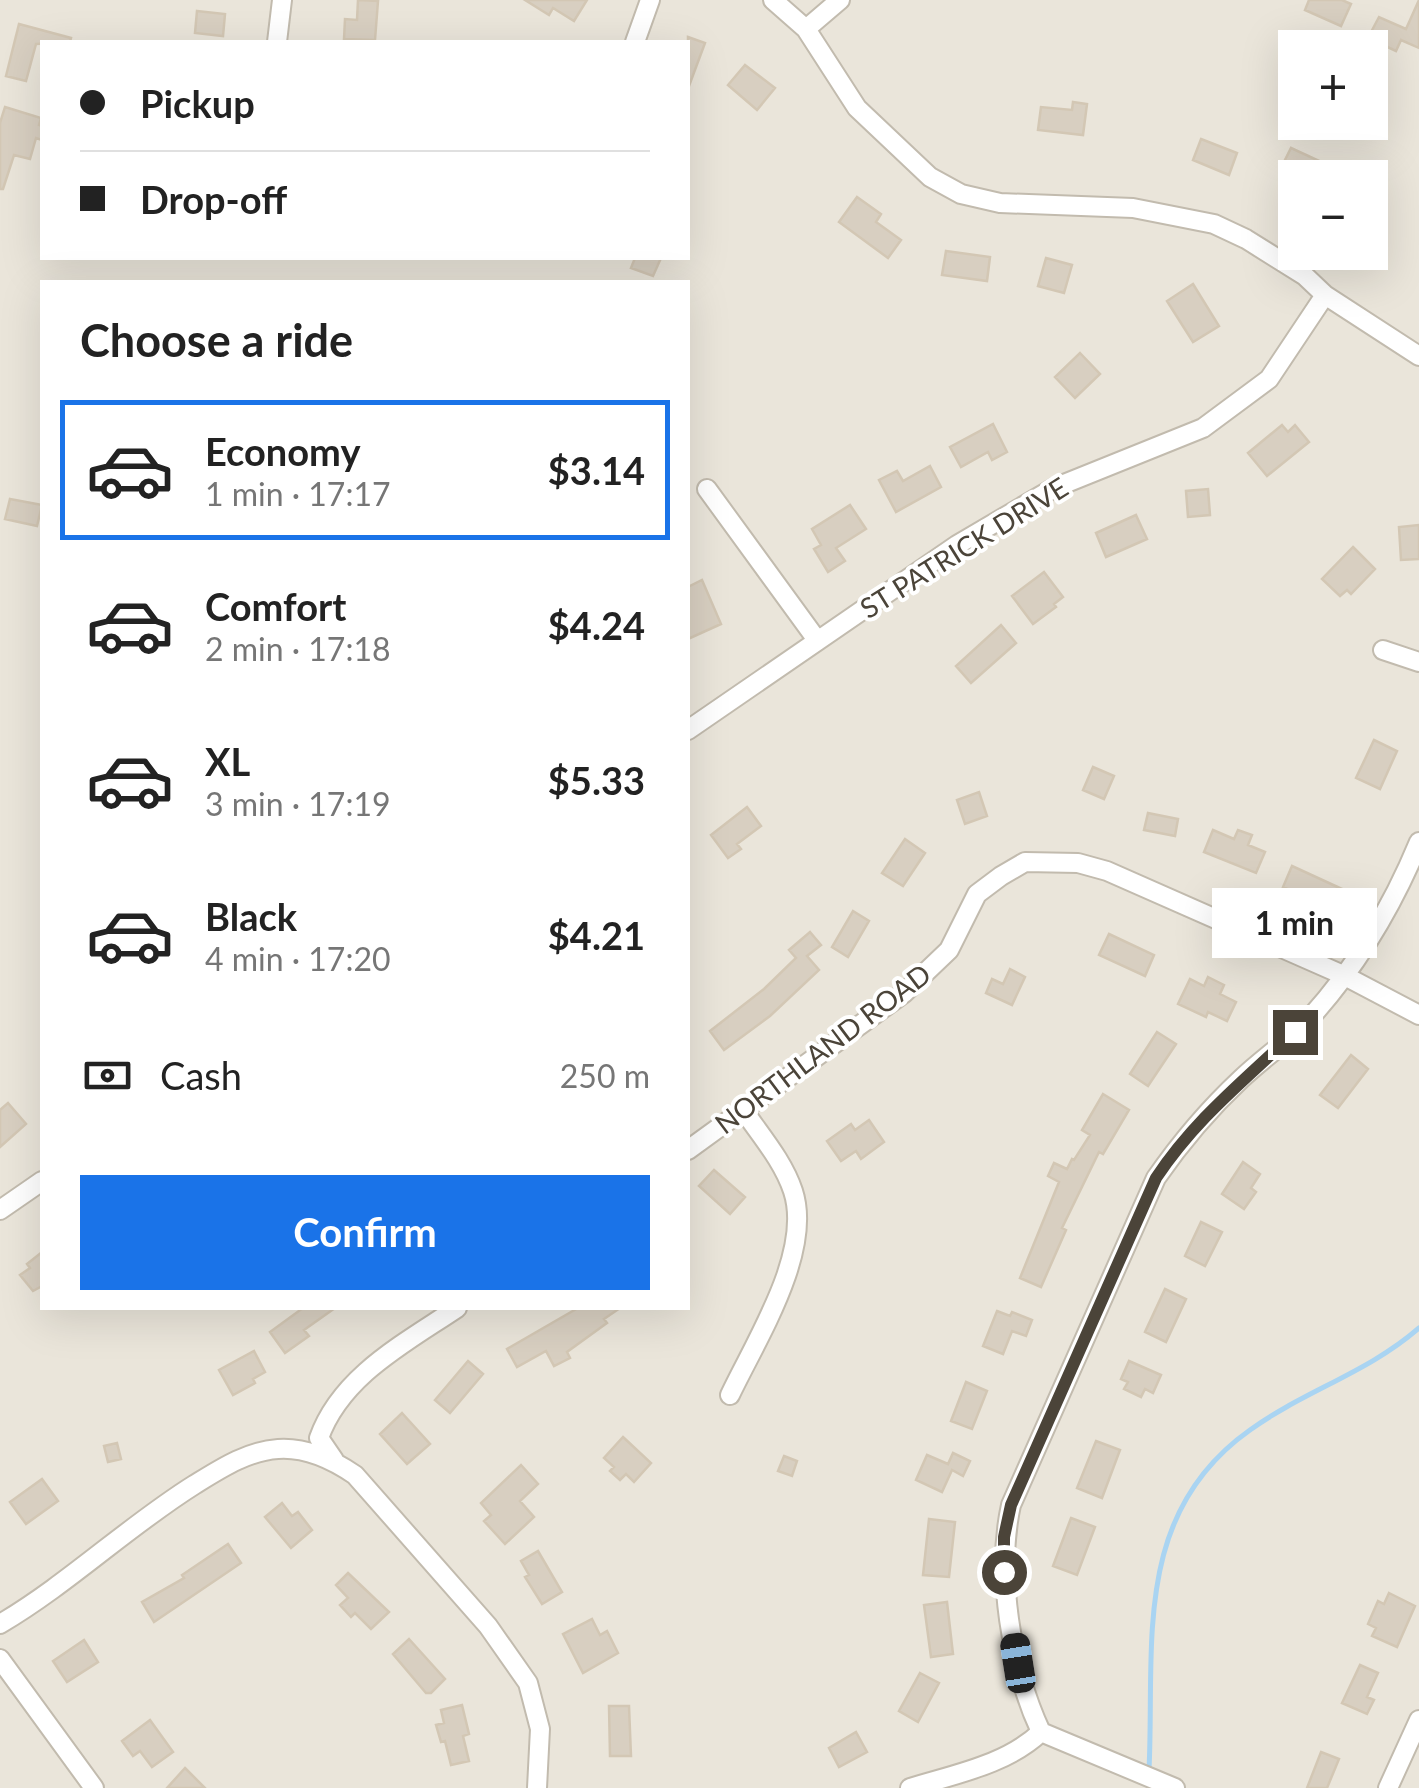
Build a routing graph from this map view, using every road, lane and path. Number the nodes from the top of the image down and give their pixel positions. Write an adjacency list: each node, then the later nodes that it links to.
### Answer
1 (282, 0): 6 (street)
2 (650, 0): 7 (street)
3 (773, 0): 5 (street)
4 (840, 0): 5 (street)
5 (806, 29): 8 (street)
6 (277, 40)
7 (636, 40)
8 (1325, 295): 9 (street); 11 (street, ST PATRICK DRIVE)
9 (1419, 356)
10 (707, 489): 11 (street)
11 (817, 640): 14 (street, ST PATRICK DRIVE)
12 (1383, 650): 13 (street)
13 (1419, 662)
14 (690, 729)
15 (1419, 842): 16 (street)
16 (1343, 975): 17 (street, NORTHLAND ROAD); 18 (street, NORTHLAND ROAD); 28 (street)
17 (1419, 1015)
18 (744, 1111): 19 (street, NORTHLAND ROAD); 23 (street)
19 (690, 1149)
20 (40, 1182): 21 (street)
21 (0, 1210)
22 (454, 1310): 24 (street)
23 (730, 1395)
24 (334, 1460): 25 (street); 30 (street)
25 (0, 1624)
26 (0, 1658): 29 (street)
27 (1419, 1720): 33 (street)
28 (1041, 1732): 31 (street); 32 (street)
29 (94, 1788)
30 (537, 1788)
31 (910, 1788)
32 (1175, 1788)
33 (1388, 1788)

